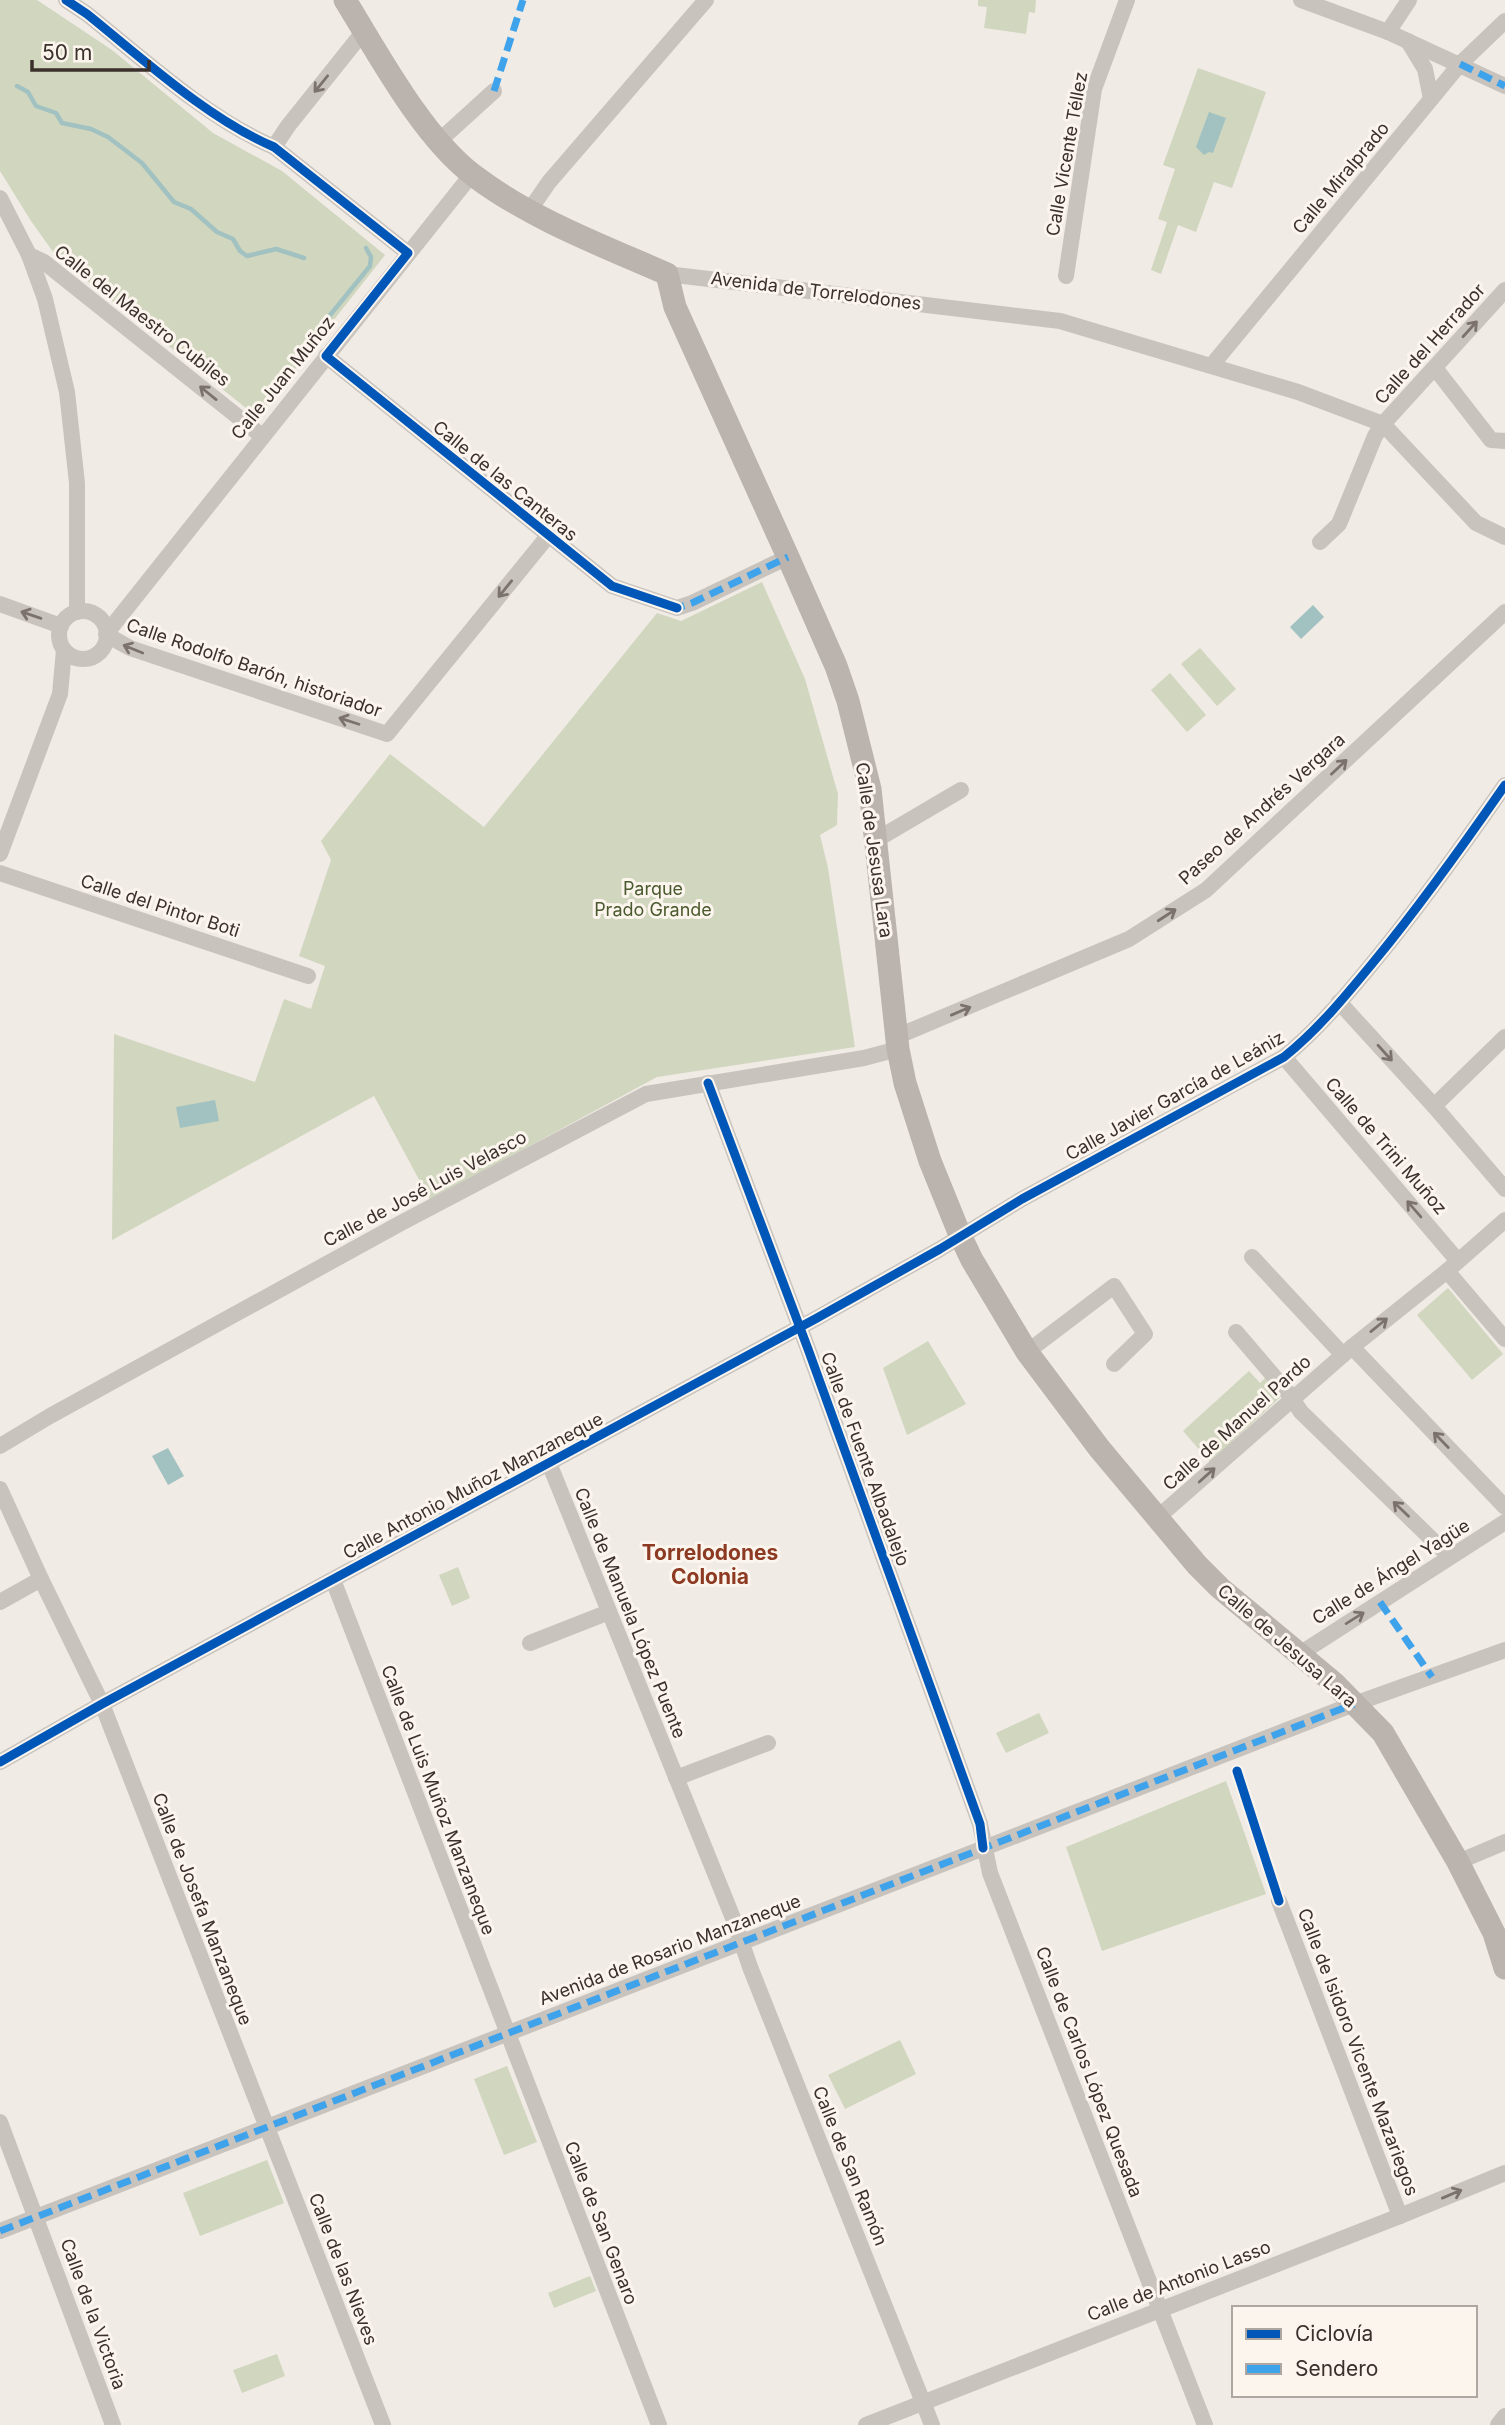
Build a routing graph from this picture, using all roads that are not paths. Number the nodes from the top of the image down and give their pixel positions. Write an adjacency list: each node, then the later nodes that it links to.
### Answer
1 (66, 0): 7 (street)
2 (345, 0): 9 (main road, Avenida de Torrelodones)
3 (706, 0): 20 (street)
4 (1127, 0): 24 (street, Calle Vicente Téllez)
5 (1301, 0): 10 (street)
6 (1409, 0): 10 (street)
7 (92, 7): 17 (street)
8 (1505, 22): 12 (street, Calle Miralprado)
9 (364, 31): 16 (main road, Avenida de Torrelodones); 17 (street, one-way to 17)
10 (1388, 32): 11 (street)
11 (1408, 41): 12 (street); 15 (street)
12 (1460, 64): 13 (street); 15 (street, Calle Miralprado)
13 (1505, 86)
14 (494, 91): 16 (street)
15 (1431, 99): 27 (street, Calle Miralprado)
16 (439, 141): 18 (main road, Avenida de Torrelodones)
17 (274, 147): 21 (street)
18 (472, 174): 20 (main road, Avenida de Torrelodones); 21 (street, Calle Juan Muñoz)
19 (0, 198): 22 (street)
20 (529, 211): 23 (main road, Avenida de Torrelodones)
21 (408, 254): 26 (street, Calle Juan Muñoz)
22 (29, 256): 30 (street, Calle del Maestro Cubiles, one-way to 22); 37 (street)
23 (667, 274): 27 (street, Avenida de Torrelodones); 35 (main road, Calle de Jesusa Lara)
24 (1066, 276)
25 (1505, 290): 28 (street, Calle del Herrador, one-way to 25)
26 (326, 356): 30 (street, Calle Juan Muñoz); 32 (street, Calle de las Canteras)
27 (1212, 365): 29 (street, Avenida de Torrelodones)
28 (1435, 368): 29 (street, Calle del Herrador); 31 (street)
29 (1383, 424): 33 (street, Avenida de Torrelodones); 34 (street)
30 (262, 436): 40 (street, Calle Juan Muñoz)
31 (1505, 441)
32 (548, 536): 35 (street, Calle de las Canteras); 40 (street, Calle Rodolfo Barón, historiador, one-way to 40)
33 (1505, 537)
34 (1320, 542)
35 (788, 556): 48 (main road, Calle de Jesusa Lara)
36 (0, 604): 39 (street, one-way to 36)
37 (77, 612): 39 (street); 40 (street)
38 (1505, 612): 54 (street, Paseo de Andrés Vergara, one-way to 38)
39 (61, 625): 41 (street)
40 (104, 629): 42 (street)
41 (64, 650): 42 (street); 43 (street)
42 (86, 659): 43 (street)
43 (60, 694): 49 (street)
44 (1505, 785): 46 (street, Calle Javier García de Leániz)
45 (961, 790): 48 (street)
46 (1493, 803): 47 (street); 52 (street, Calle Javier García de Leániz)
47 (1505, 814)
48 (876, 840): 54 (main road, Calle de Jesusa Lara)
49 (0, 854)
50 (0, 873): 51 (street, Calle del Pintor Boti)
51 (308, 976)
52 (1339, 1002): 55 (street, Calle Javier García de Leániz); 57 (street, one-way to 57)
53 (1505, 1037): 57 (street)
54 (898, 1042): 56 (street, Calle de José Luis Velasco); 60 (main road, Calle de Jesusa Lara)
55 (1284, 1057): 60 (street, Calle Javier García de Leániz); 62 (street, Calle de Trini Muñoz, one-way to 55)
56 (708, 1083): 63 (street, Calle de Fuente Albadalejo); 70 (street, Calle de José Luis Velasco)
57 (1434, 1106): 58 (street)
58 (1505, 1189)
59 (1505, 1220): 62 (street, Calle de Manuel Pardo)
60 (960, 1235): 63 (street, Calle Antonio Muñoz Manzaneque); 67 (main road, Calle de Jesusa Lara)
61 (1251, 1257): 66 (street)
62 (1453, 1266): 65 (street, Calle de Trini Muñoz); 66 (street, Calle de Manuel Pardo, one-way to 62)
63 (799, 1328): 71 (street, Calle Antonio Muñoz Manzaneque); 90 (street, Calle de Fuente Albadalejo)
64 (1236, 1332): 69 (street)
65 (1505, 1339)
66 (1347, 1351): 69 (street, Calle de Manuel Pardo); 73 (street, one-way to 66)
67 (1027, 1352): 68 (street); 74 (main road, Calle de Jesusa Lara)
68 (1114, 1364)
69 (1292, 1399): 74 (street, Calle de Manuel Pardo, one-way to 69); 76 (street, one-way to 69)
70 (0, 1446)
71 (549, 1463): 78 (street, Calle Antonio Muñoz Manzaneque); 80 (street, Calle de Manuela López Puente)
72 (0, 1489): 77 (street, Calle de Josefa Manzaneque)
73 (1505, 1507)
74 (1156, 1519): 83 (main road, Calle de Jesusa Lara)
75 (1505, 1522): 76 (street, Calle de Ángel Yagüe)
76 (1450, 1557): 83 (street, Calle de Ángel Yagüe, one-way to 76)
77 (41, 1579): 79 (street); 84 (street, Calle de Josefa Manzaneque)
78 (333, 1580): 84 (street, Calle Antonio Muñoz Manzaneque); 95 (street, Calle de Luis Muñoz Manzaneque)
79 (0, 1602)
80 (609, 1612): 81 (street); 88 (street, Calle de Manuela López Puente)
81 (530, 1643)
82 (1505, 1650): 85 (street, Avenida de Rosario Manzaneque)
83 (1298, 1655): 85 (main road, Calle de Jesusa Lara)
84 (102, 1704): 87 (street, Calle Antonio Muñoz Manzaneque); 97 (street, Calle de Josefa Manzaneque)
85 (1354, 1704): 90 (street, Avenida de Rosario Manzaneque); 91 (main road, Calle de Jesusa Lara)
86 (768, 1743): 88 (street)
87 (0, 1762)
88 (676, 1778): 93 (street, Calle de Manuela López Puente)
89 (1505, 1842): 91 (street)
90 (983, 1849): 93 (street, Avenida de Rosario Manzaneque); 102 (street, Calle de Carlos López Quesada)
91 (1458, 1862): 94 (main road, Calle de Jesusa Lara)
92 (1279, 1901): 99 (street, Calle de Isidoro Vicente Mazariegos)
93 (741, 1943): 95 (street, Avenida de Rosario Manzaneque); 103 (street, Calle de San Ramón)
94 (1505, 1968)
95 (508, 2034): 97 (street, Avenida de Rosario Manzaneque); 107 (street, Calle de San Genaro)
96 (0, 2122): 100 (street, Calle de la Victoria)
97 (266, 2128): 100 (street, Avenida de Rosario Manzaneque); 106 (street, Calle de las Nieves)
98 (1505, 2173): 99 (street, Calle de Antonio Lasso, one-way to 98)
99 (1400, 2216): 102 (street, Calle de Antonio Lasso)
100 (37, 2217): 101 (street, Avenida de Rosario Manzaneque); 105 (street, Calle de la Victoria)
101 (0, 2231)
102 (1161, 2309): 103 (street, Calle de Antonio Lasso); 110 (street, Calle de Carlos López Quesada)
103 (923, 2403): 108 (street, Calle de Antonio Lasso); 109 (street, Calle de San Ramón)
104 (1505, 2416): 111 (street)
105 (113, 2425)
106 (383, 2425)
107 (659, 2425)
108 (866, 2425)
109 (932, 2425)
110 (1205, 2425)
111 (1498, 2425)

